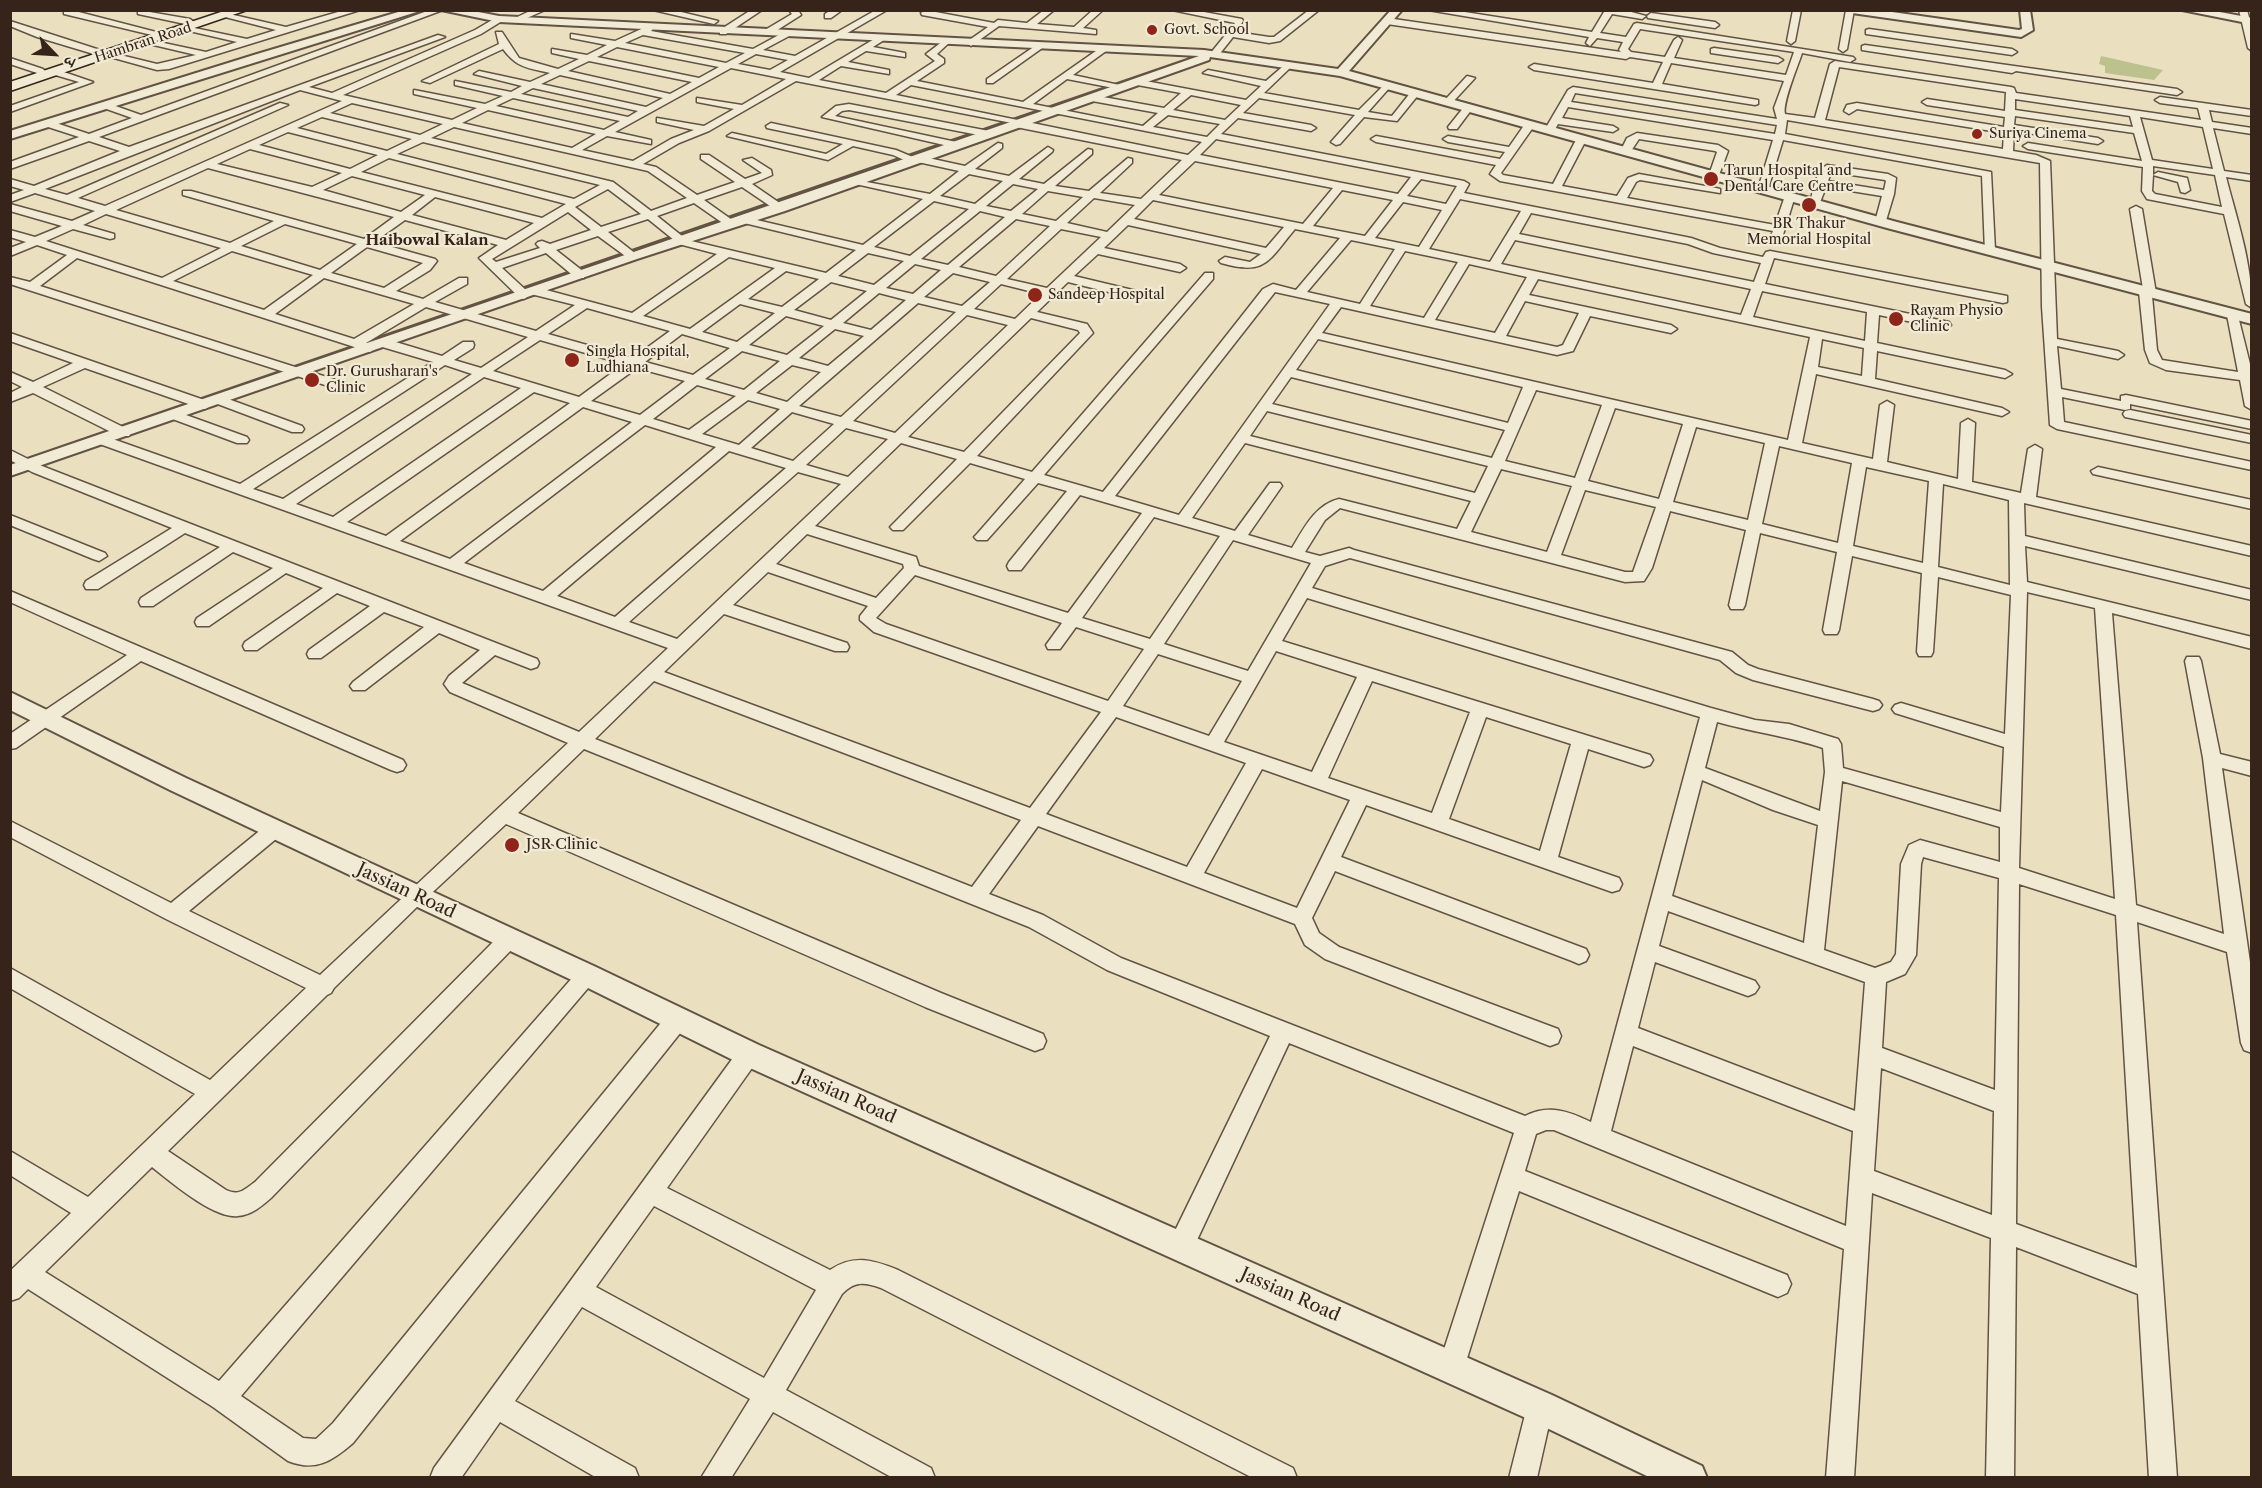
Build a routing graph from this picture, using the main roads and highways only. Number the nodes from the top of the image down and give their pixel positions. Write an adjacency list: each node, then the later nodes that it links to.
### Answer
1 (228, 11): 2 (main road, Hambran Road)
2 (103, 53): 3 (main road, Hambran Road); 4 (main road, Hambran Road)
3 (10, 80)
4 (10, 87)

